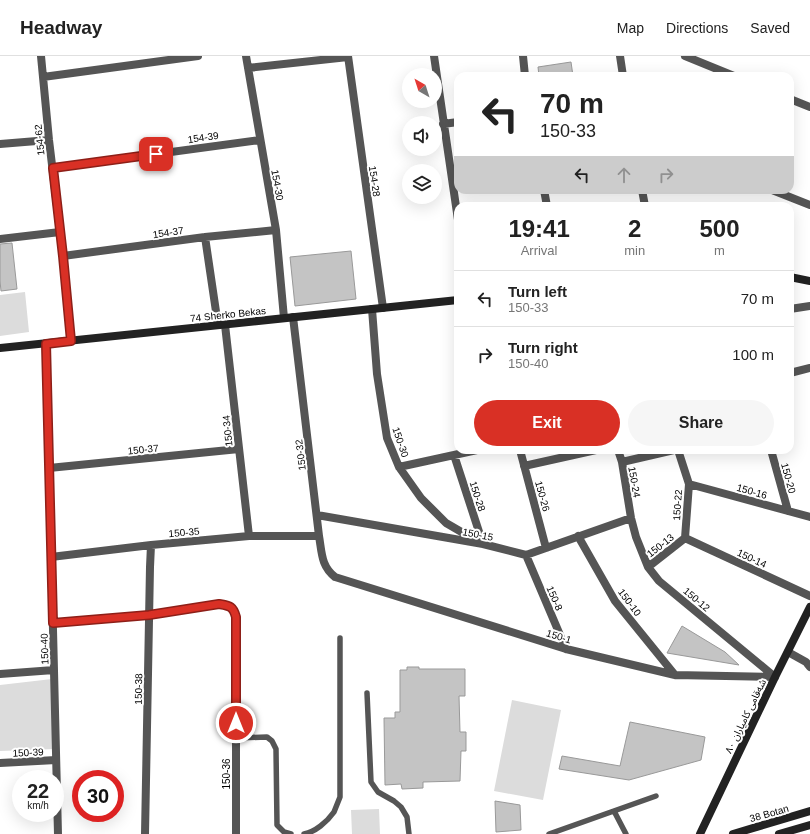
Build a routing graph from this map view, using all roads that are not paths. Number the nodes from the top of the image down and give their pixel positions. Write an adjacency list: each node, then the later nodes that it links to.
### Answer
1 (41, 56): 13 (street, 154-62)
2 (198, 56): 13 (street)
3 (246, 56): 9 (street, 154-30)
4 (434, 56): 17 (street)
5 (523, 56): 10 (street)
6 (620, 56): 11 (street)
7 (685, 56): 12 (street)
8 (348, 57): 9 (street); 34 (street, 154-28)
9 (248, 68): 19 (street, 154-30)
10 (525, 72)
11 (622, 72)
12 (724, 72)
13 (43, 77): 18 (street, 154-62)
14 (794, 101): 15 (street)
15 (810, 107)
16 (454, 123): 17 (street)
17 (443, 124): 23 (street)
18 (49, 140): 20 (street); 21 (street, 154-62)
19 (260, 140): 21 (street, 154-39); 25 (street, 154-30)
20 (0, 144)
21 (53, 168): 26 (street, 154-62)
22 (782, 194): 24 (street)
23 (455, 202)
24 (810, 205)
25 (276, 230): 27 (street, 154-37); 38 (street, 154-30)
26 (60, 232): 28 (street); 29 (street, 154-62)
27 (205, 237): 29 (street, 154-37); 39 (street, 150-34)
28 (0, 239)
29 (63, 256): 40 (street, 154-62)
30 (794, 278): 31 (street)
31 (810, 281)
32 (454, 300): 34 (street, 74 Sherko Bekas)
33 (810, 306): 35 (street)
34 (383, 308): 36 (street, 74 Sherko Bekas)
35 (794, 308)
36 (372, 309): 37 (street, 74 Sherko Bekas); 56 (street, 150-30)
37 (293, 317): 38 (street, 74 Sherko Bekas); 60 (street, 150-32)
38 (284, 318): 39 (street, 74 Sherko Bekas)
39 (221, 325): 40 (street, 74 Sherko Bekas); 45 (street, 150-34)
40 (71, 341): 41 (street, 74 Sherko Bekas)
41 (46, 344): 42 (street, 74 Sherko Bekas); 57 (street, 150-40)
42 (0, 348)
43 (810, 368): 44 (street)
44 (794, 372)
45 (239, 449): 57 (street, 150-37); 63 (street, 150-34)
46 (459, 454): 53 (street)
47 (521, 454): 55 (street, 150-26)
48 (578, 454): 55 (street)
49 (619, 454): 54 (street, 150-24)
50 (657, 454): 54 (street)
51 (679, 454): 58 (street, 150-22)
52 (772, 454): 59 (street, 150-20)
53 (454, 455): 56 (street); 67 (street, 150-28)
54 (622, 462): 62 (street, 150-24)
55 (524, 466): 69 (street, 150-26)
56 (399, 467): 67 (street, 150-30)
57 (49, 468): 71 (street, 150-40)
58 (689, 484): 59 (street, 150-16); 66 (street, 150-22)
59 (788, 511): 61 (street, 150-16)
60 (317, 515): 64 (street, 150-32); 67 (street, 150-15)
61 (810, 517)
62 (631, 518): 65 (street); 72 (street, 150-12)
63 (249, 536): 64 (street, 150-35); 68 (street, 150-35)
64 (319, 536): 73 (street, 150-32)
65 (578, 536): 69 (street); 84 (street, 150-10)
66 (685, 538): 72 (street, 150-13); 74 (street, 150-14)
67 (483, 544): 70 (street, 150-15)
68 (151, 545): 71 (street, 150-35); 76 (street, 150-38)
69 (546, 548): 70 (street)
70 (526, 555): 79 (street, 150-8)
71 (51, 557): 77 (street, 150-40)
72 (648, 567): 85 (street, 150-12)
73 (344, 580): 79 (street, 150-1)
74 (810, 596)
75 (810, 607): 80 (street, شەقامی کامیاران ٨٠)
76 (149, 615): 77 (street); 87 (street, 150-36); 96 (street, 150-38)
77 (53, 623): 82 (street, 150-40)
78 (340, 638): 99 (lane)
79 (566, 649): 84 (street, 150-1)
80 (788, 652): 81 (street); 85 (street, شەقامی کامیاران ٨٠)
81 (810, 667)
82 (54, 670): 83 (street); 88 (street, 150-40)
83 (0, 674)
84 (675, 675): 85 (street, 150-1)
85 (775, 677): 103 (street, شەقامی کامیاران ٨٠)
86 (367, 693): 100 (lane)
87 (236, 738): 97 (street, 150-36); 98 (lane)
88 (56, 760): 89 (street, 150-39); 95 (street, 150-40)
89 (0, 763)
90 (656, 796): 91 (lane)
91 (614, 811): 101 (lane); 102 (lane)
92 (810, 811): 104 (street, 38 Botan)
93 (810, 825): 94 (street)
94 (790, 833): 105 (street)
95 (58, 834)
96 (145, 834)
97 (236, 834)
98 (291, 834)
99 (304, 834)
100 (409, 834)
101 (549, 834)
102 (626, 834)
103 (700, 834)
104 (733, 834)
105 (779, 834)

